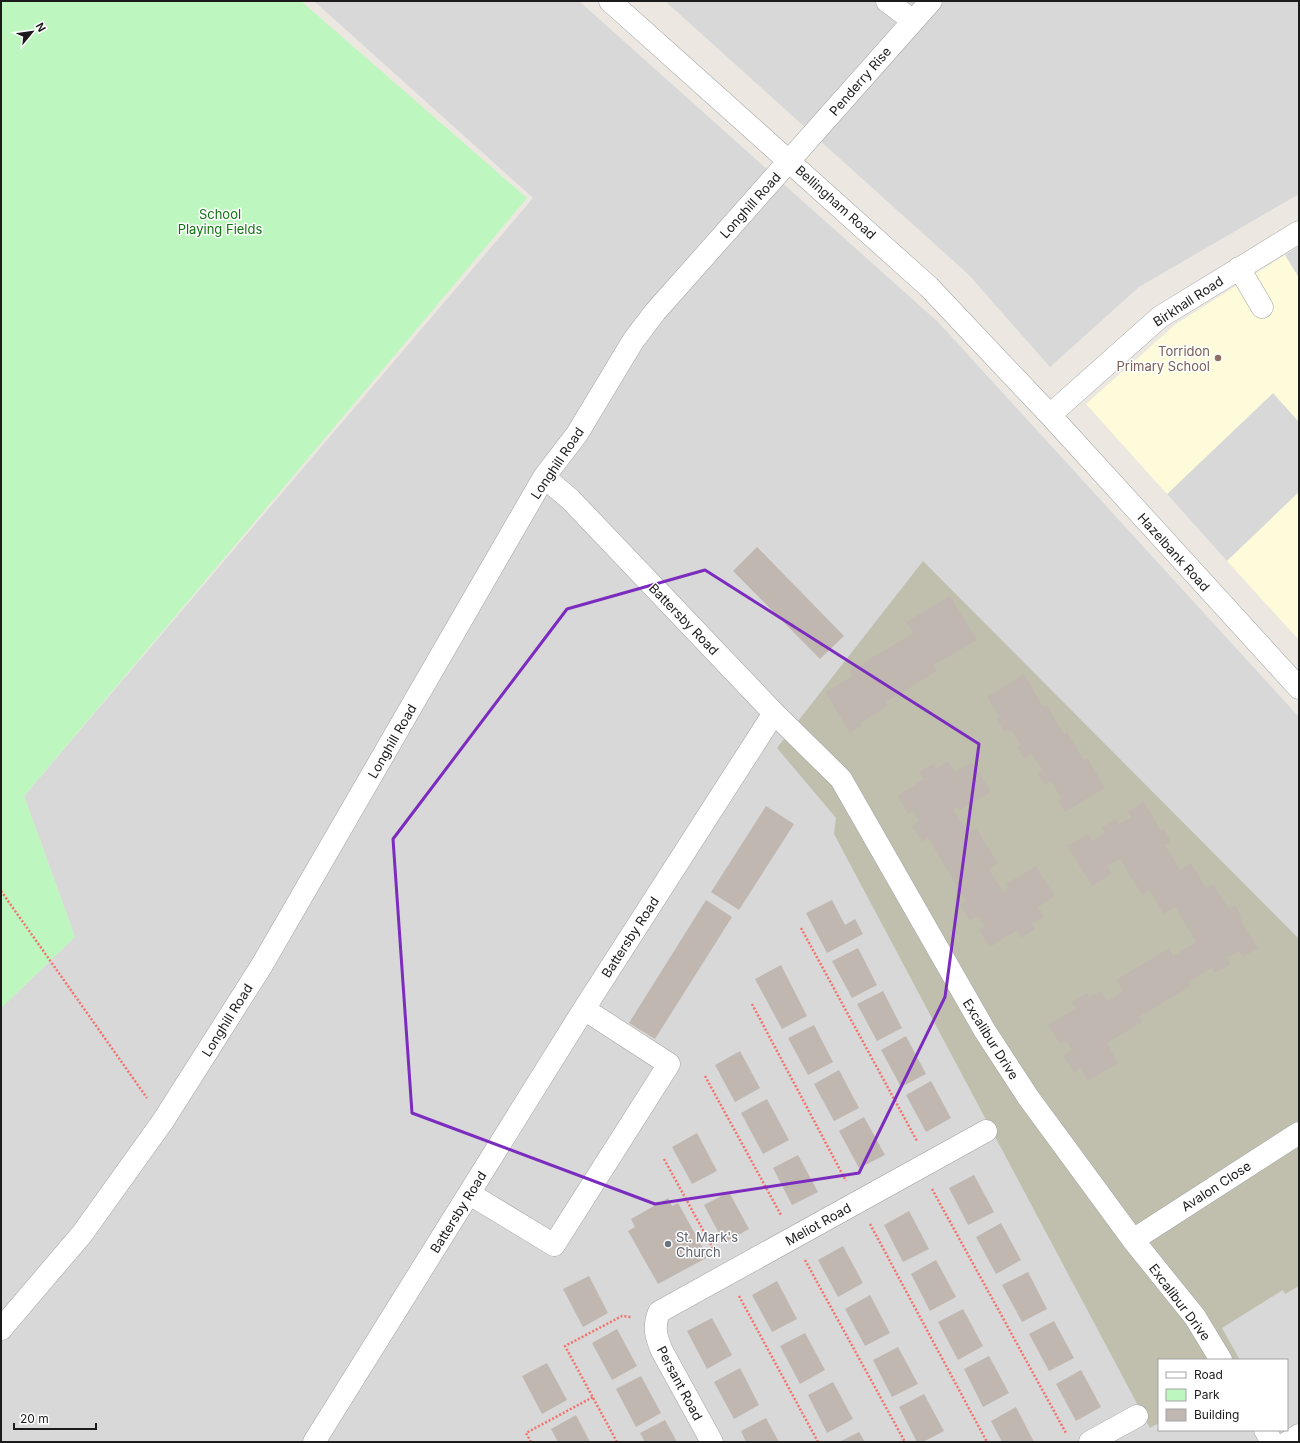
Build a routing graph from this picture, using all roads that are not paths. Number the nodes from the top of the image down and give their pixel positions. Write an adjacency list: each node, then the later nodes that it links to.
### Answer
1 (610, 1): 5 (street, Bellingham Road)
2 (887, 1): 4 (street)
3 (931, 1): 4 (street, Penderry Rise)
4 (913, 20): 5 (street, Penderry Rise)
5 (790, 160): 9 (street, Bellingham Road); 10 (street, Longhill Road)
6 (1299, 232): 7 (street, Birkhall Road)
7 (1239, 268): 8 (street); 9 (street, Birkhall Road)
8 (1262, 307)
9 (1050, 415): 11 (street, Hazelbank Road)
10 (544, 477): 12 (street, Battersby Road); 19 (street, Longhill Road)
11 (1299, 688)
12 (774, 713): 13 (street, Battersby Road); 17 (street, Excalibur Drive)
13 (584, 1009): 16 (street, Battersby Road); 16 (street)
14 (986, 1131): 18 (street, Meliot Road)
15 (1299, 1133): 17 (street, Avalon Close)
16 (470, 1194): 24 (street, Battersby Road)
17 (1133, 1240): 20 (street, Excalibur Drive)
18 (655, 1322): 25 (street, Persant Road)
19 (1, 1329)
20 (1220, 1359)
21 (1138, 1416): 26 (street)
22 (1266, 1431): 27 (street)
23 (1299, 1435): 28 (street)
24 (314, 1442)
25 (712, 1442)
26 (1090, 1442)
27 (1272, 1442)
28 (1288, 1442)

